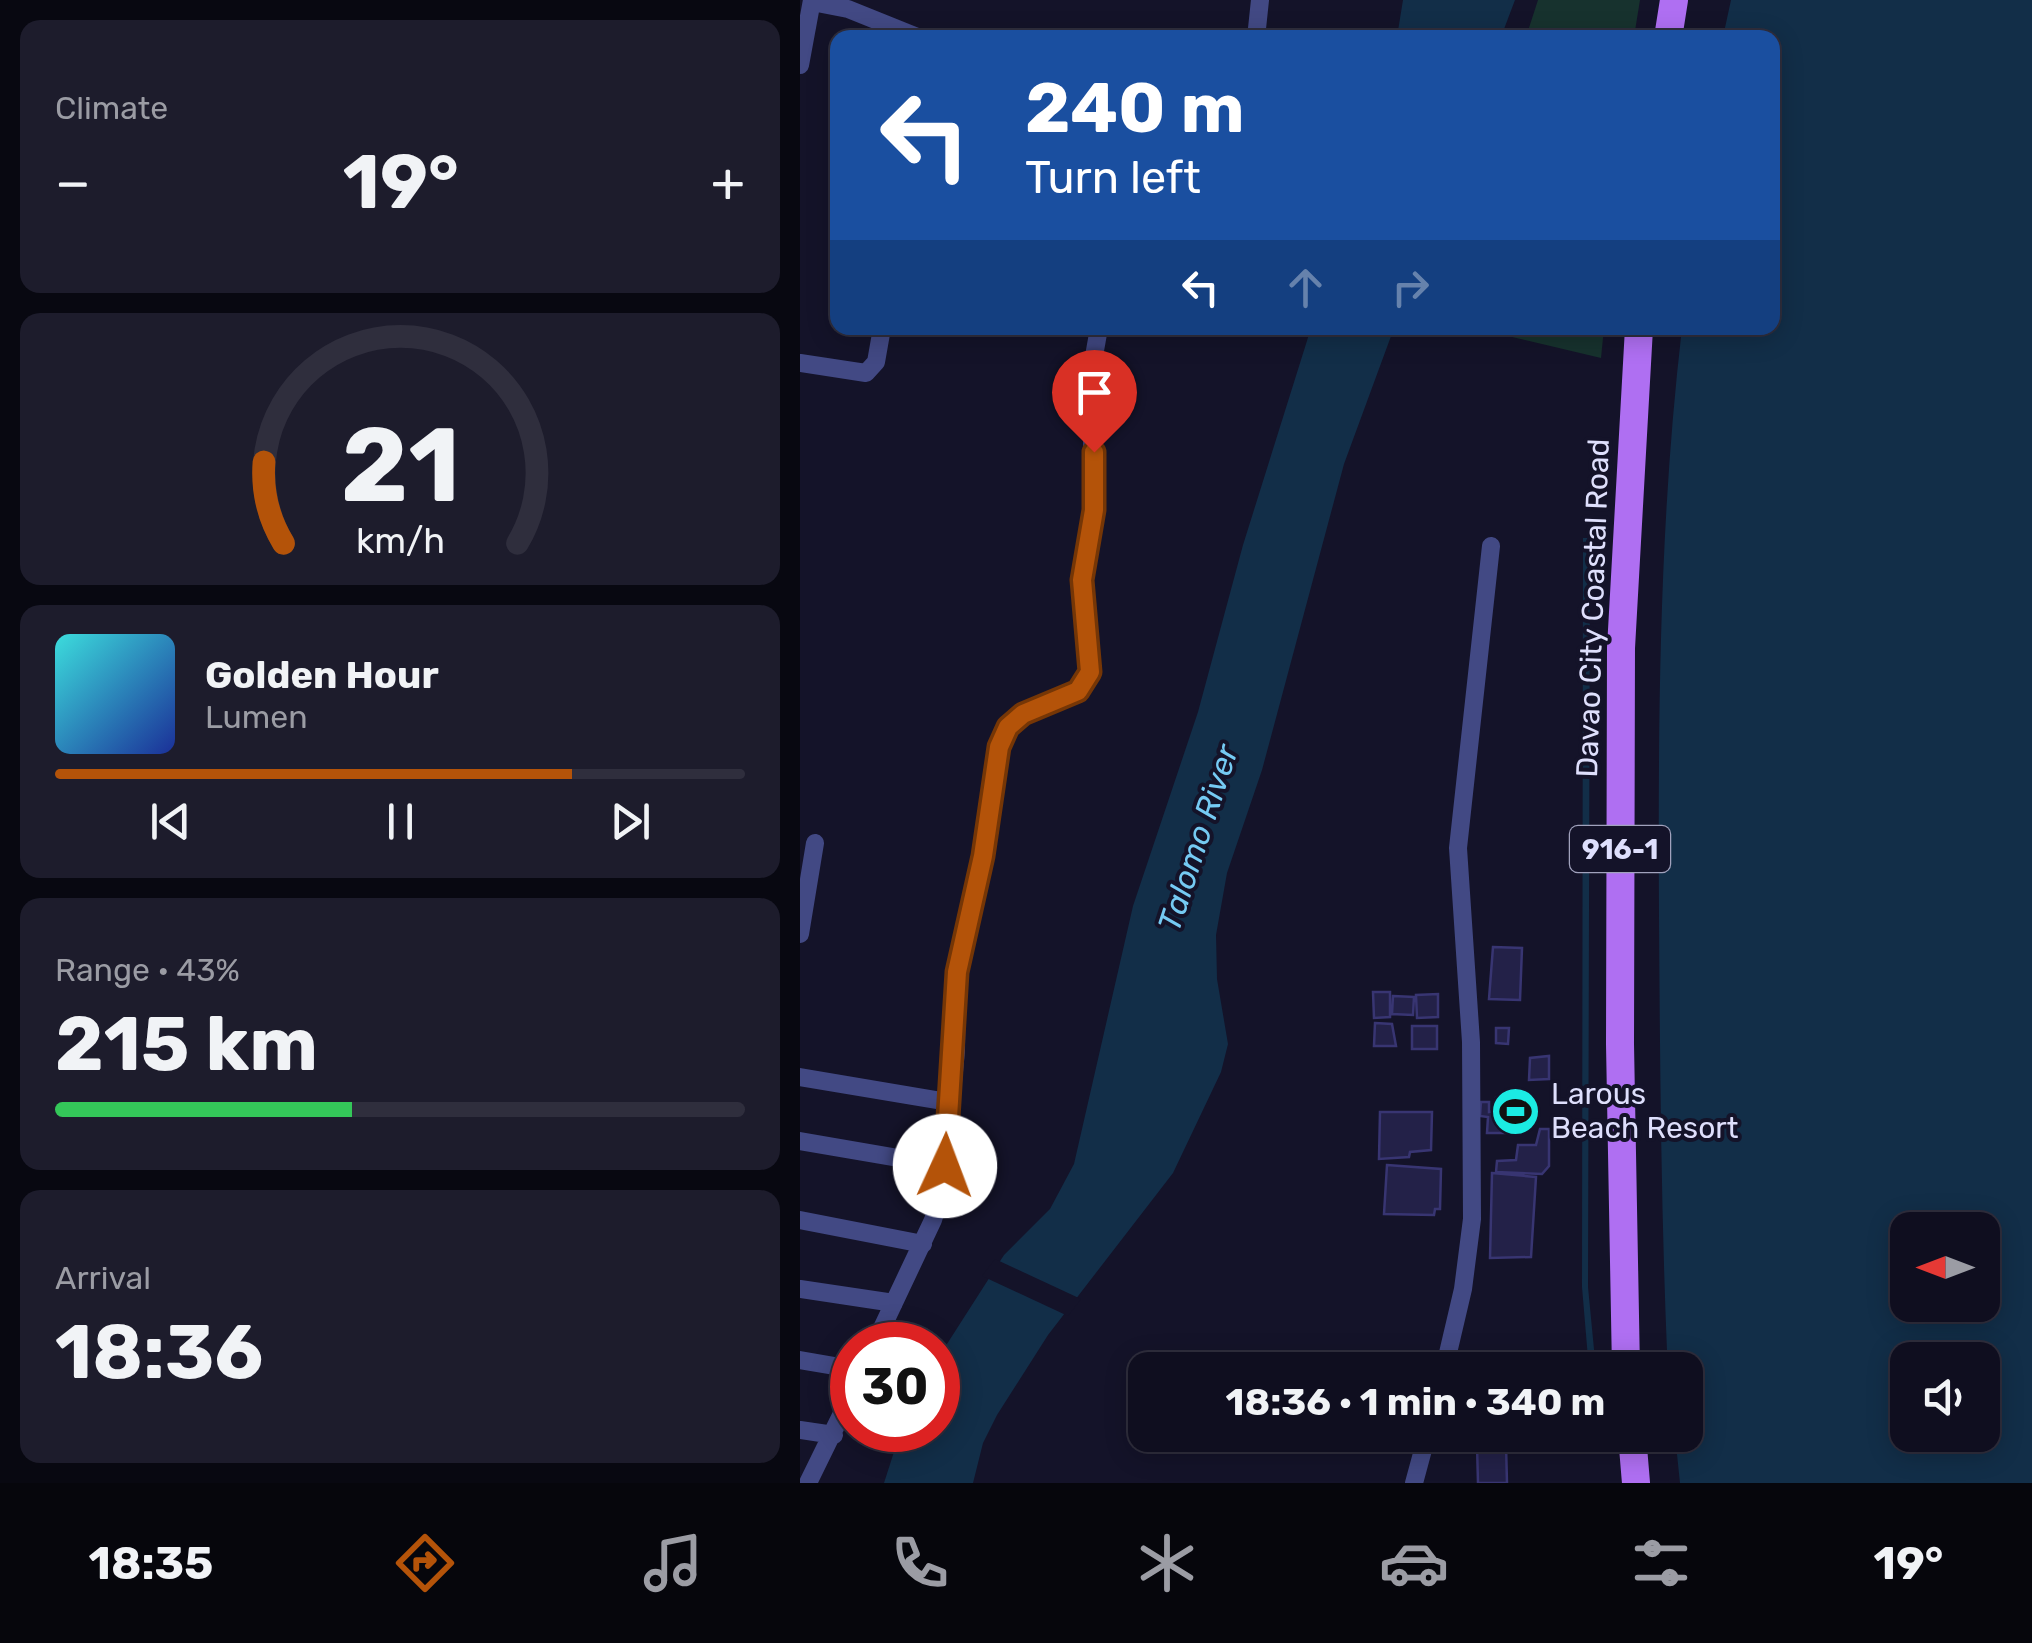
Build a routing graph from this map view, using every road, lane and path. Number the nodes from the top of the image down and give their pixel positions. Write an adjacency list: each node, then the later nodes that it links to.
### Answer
1 (1260, 0): 5 (street)
2 (1674, 0): 6 (main road)
3 (812, 1): 4 (street); 7 (street)
4 (900, 30)
5 (1257, 30)
6 (1669, 30)
7 (800, 65)
8 (881, 335): 11 (street)
9 (1098, 335): 16 (street)
10 (1639, 335): 25 (main road, Davao City Coastal Road / 916-1)
11 (800, 363)
12 (1491, 546): 24 (street)
13 (814, 843): 14 (street)
14 (800, 934)
15 (800, 1077): 16 (street)
16 (948, 1102): 18 (street)
17 (800, 1142): 18 (street)
18 (945, 1166): 20 (street)
19 (800, 1220): 20 (street)
20 (923, 1244): 22 (street)
21 (800, 1289): 22 (street)
22 (894, 1303): 23 (street)
23 (885, 1322)
24 (1448, 1352)
25 (1626, 1352)
26 (800, 1360): 27 (street)
27 (830, 1365)
28 (800, 1430): 29 (street)
29 (830, 1434)
30 (830, 1442): 33 (street)
31 (1422, 1452): 34 (street)
32 (1633, 1452): 35 (main road)
33 (808, 1483)
34 (1414, 1483)
35 (1636, 1483)

